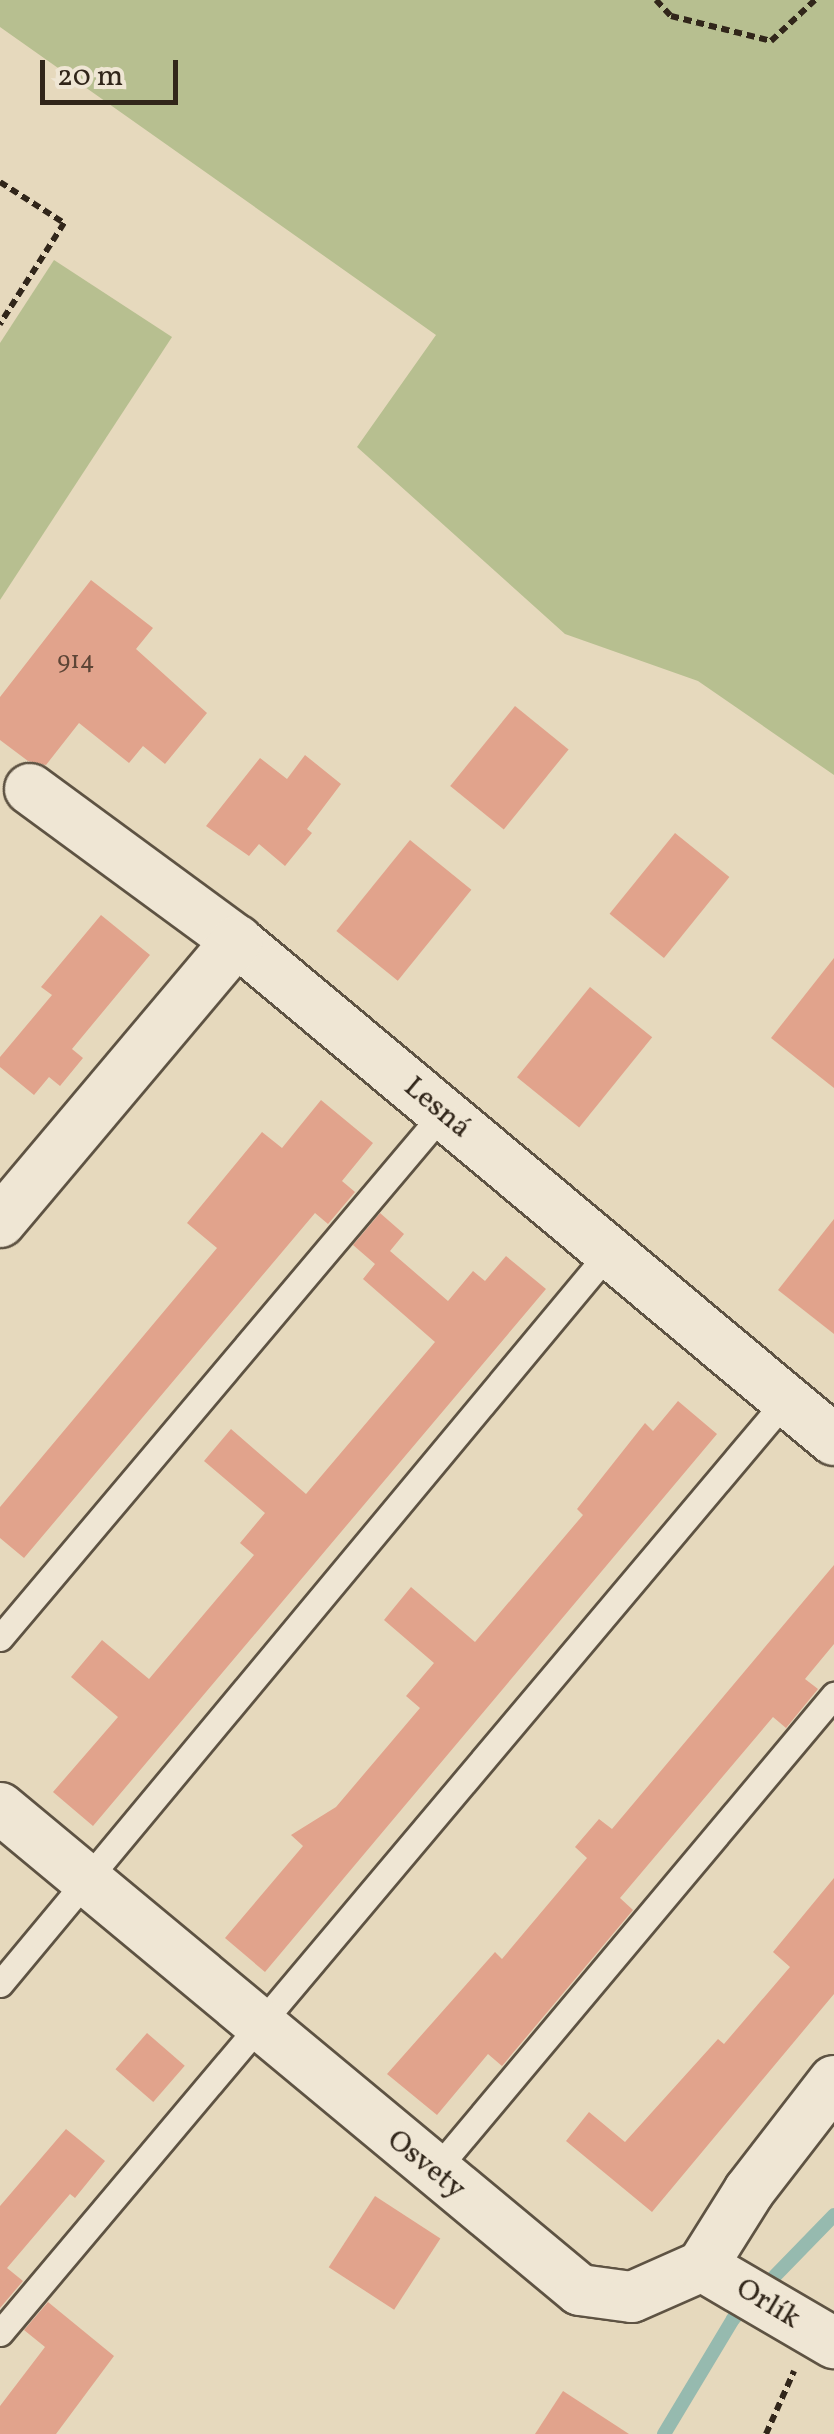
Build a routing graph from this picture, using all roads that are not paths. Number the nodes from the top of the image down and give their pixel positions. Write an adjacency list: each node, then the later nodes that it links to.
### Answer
1 (30, 790): 2 (street, Lesná)
2 (237, 941): 3 (street, Lesná); 4 (street)
3 (443, 1112): 5 (street, Lesná); 8 (lane)
4 (0, 1222)
5 (609, 1252): 6 (street, Lesná); 11 (lane)
6 (786, 1400): 7 (street, Lesná); 13 (lane)
7 (834, 1440)
8 (0, 1638)
9 (834, 1694): 15 (lane)
10 (0, 1808): 11 (street, Osvety)
11 (86, 1881): 12 (lane); 13 (street, Osvety)
12 (0, 1984)
13 (257, 2026): 15 (street, Osvety); 17 (lane)
14 (834, 2081): 16 (street)
15 (434, 2172): 16 (street, Osvety)
16 (772, 2307)
17 (0, 2332)

